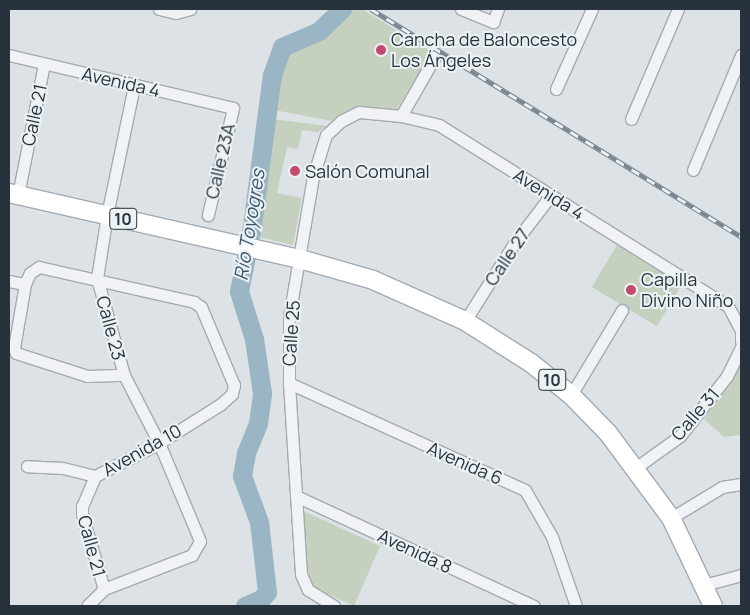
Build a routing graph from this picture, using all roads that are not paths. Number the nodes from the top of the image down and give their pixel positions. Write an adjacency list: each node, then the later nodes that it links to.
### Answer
1 (159, 9): 2 (street)
2 (190, 9)
3 (461, 9): 4 (street)
4 (498, 9)
5 (592, 9): 12 (street)
6 (678, 9): 16 (street)
7 (9, 55): 10 (street, Avenida 4)
8 (436, 55): 15 (street)
9 (741, 55): 17 (street)
10 (44, 64): 11 (street, Avenida 4); 18 (street, Calle 21)
11 (134, 86): 13 (street, Avenida 4); 21 (street, Calle 23)
12 (556, 89)
13 (232, 108): 20 (street, Calle 23A)
14 (359, 112): 15 (street, Avenida 4); 22 (street, Calle 25)
15 (402, 116): 19 (street, Avenida 4)
16 (630, 119)
17 (693, 170)
18 (13, 194): 21 (main road, 10)
19 (551, 195): 27 (street, Calle 27); 28 (street, Avenida 4)
20 (208, 214)
21 (106, 216): 22 (main road, 10); 23 (street, Calle 23)
22 (300, 258): 27 (main road, 10); 31 (street, Calle 25)
23 (97, 278): 25 (street); 30 (street, Calle 23); 33 (street, Avenida 10)
24 (9, 281): 25 (street)
25 (25, 284): 30 (street)
26 (622, 310): 32 (street)
27 (465, 321): 32 (main road, 10)
28 (741, 341)
29 (741, 346): 35 (street, Calle 31)
30 (124, 375): 33 (street, Calle 23)
31 (288, 383): 38 (street, Calle 25); 46 (street, Avenida 6)
32 (571, 395): 35 (main road, 10)
33 (158, 443): 36 (street, Avenida 10); 42 (street, Calle 23)
34 (27, 466): 36 (street, Avenida 10)
35 (634, 469): 39 (main road, 10)
36 (95, 476): 42 (street, Calle 21)
37 (741, 484): 39 (street)
38 (296, 496): 44 (street, Calle 25); 45 (street, Avenida 8)
39 (671, 518): 41 (main road, 10)
40 (741, 575): 41 (street)
41 (704, 585): 47 (main road, 10)
42 (104, 589): 43 (street)
43 (87, 606)
44 (334, 606)
45 (534, 606)
46 (576, 606)
47 (713, 606)

